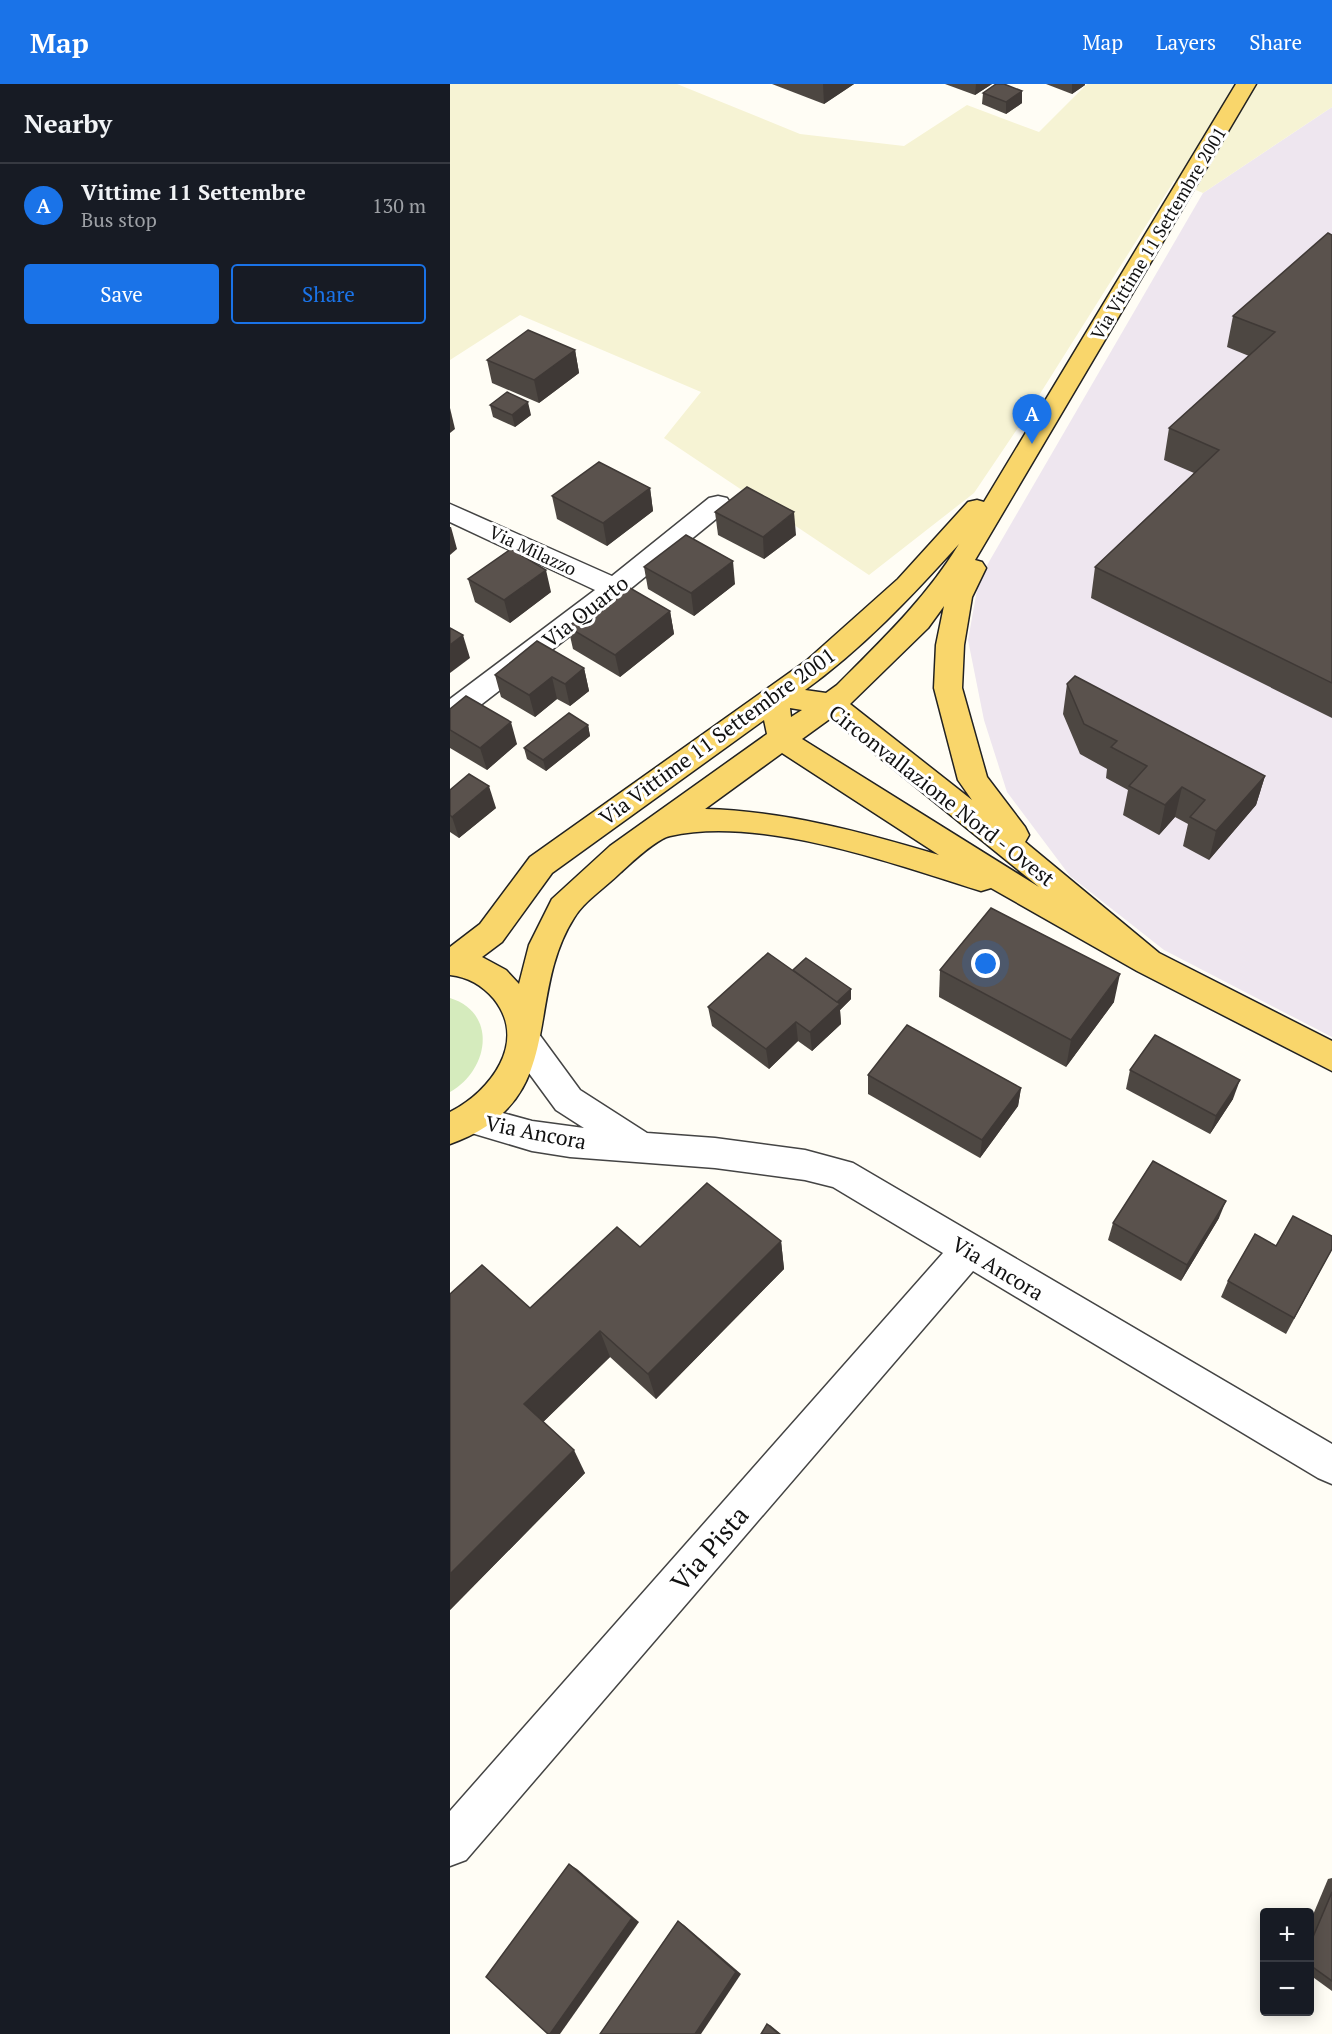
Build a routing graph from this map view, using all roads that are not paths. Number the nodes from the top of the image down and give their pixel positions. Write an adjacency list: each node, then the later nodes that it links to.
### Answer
1 (1246, 84): 2 (main road, Via Vittime 11 Settembre 2001)
2 (1030, 448): 6 (main road, Via Vittime 11 Settembre 2001); 7 (main road, Via Vittime 11 Settembre 2001); 11 (main road)
3 (718, 504): 5 (street, Via Quarto)
4 (450, 512): 5 (street, Via Milazzo)
5 (615, 588): 8 (street, Via Quarto)
6 (777, 696): 7 (main road, Circonvallazione Nord - Ovest); 9 (main road); 13 (main road, Via Vittime 11 Settembre 2001)
7 (832, 704): 9 (main road, Via Vittime 11 Settembre 2001); 11 (main road, Circonvallazione Nord - Ovest)
8 (450, 714)
9 (783, 740): 10 (main road, Via Vittime 11 Settembre 2001); 12 (main road, Circonvallazione Nord - Ovest)
10 (661, 826): 12 (main road, Circonvallazione Nord - Ovest); 15 (main road, Via Vittime 11 Settembre 2001)
11 (1044, 874): 14 (main road, Circonvallazione Nord - Ovest)
12 (1018, 890): 14 (main road, Circonvallazione Nord - Ovest)
13 (452, 962): 15 (main road, Via Ancora)
14 (1148, 962): 16 (main road)
15 (524, 1034): 17 (main road, Via Ancora); 18 (street, Via Ancora)
16 (1332, 1057)
17 (460, 1124): 18 (street, Via Ancora)
18 (638, 1145): 19 (street, Via Ancora)
19 (968, 1251): 20 (street, Via Ancora); 21 (street, Via Pista)
20 (1332, 1465)
21 (450, 1844)

